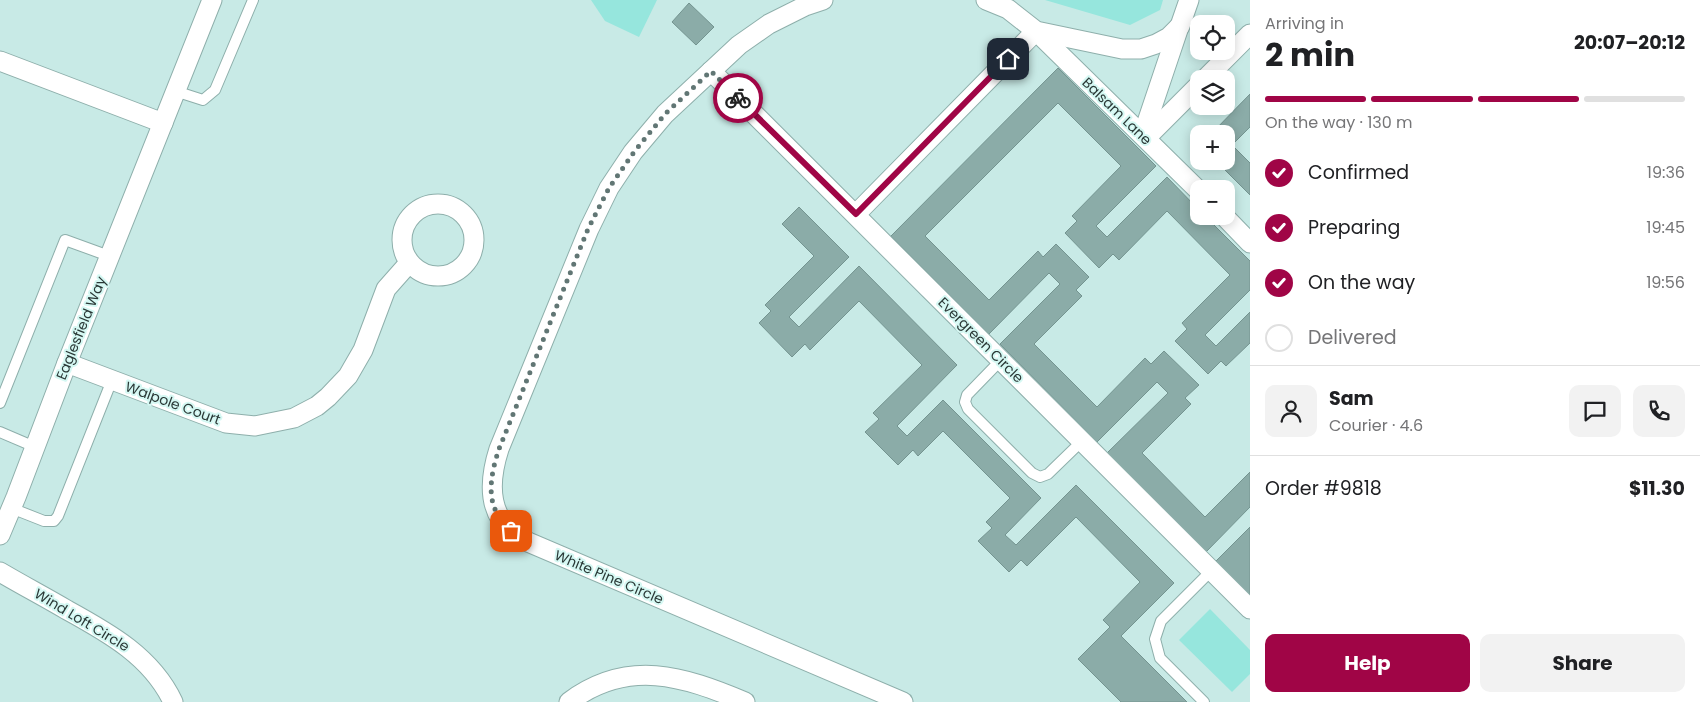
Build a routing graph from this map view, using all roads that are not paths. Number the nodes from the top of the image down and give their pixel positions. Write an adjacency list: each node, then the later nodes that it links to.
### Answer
1 (212, 0): 12 (street, Eaglesfield Way)
2 (253, 0): 12 (lane)
3 (823, 0): 11 (street, White Pine Circle)
4 (986, 0): 7 (street)
5 (1188, 0): 6 (street)
6 (1180, 26): 7 (street); 15 (street)
7 (1036, 31): 15 (street, Balsam Lane); 17 (street)
8 (1250, 34): 10 (street)
9 (0, 61): 14 (street)
10 (1214, 70)
11 (711, 71): 17 (street, Evergreen Circle); 37 (street, White Pine Circle)
12 (175, 91): 14 (street, Eaglesfield Way)
13 (1190, 93): 15 (street)
14 (163, 123): 20 (street, Eaglesfield Way)
15 (1144, 136): 16 (street, Balsam Lane)
16 (1190, 182)
17 (856, 214): 22 (street, Evergreen Circle)
18 (1233, 225): 19 (street)
19 (1250, 243)
20 (109, 256): 23 (street, Eaglesfield Way); 25 (lane)
21 (409, 263): 24 (street, Walpole Court)
22 (1001, 360): 27 (street, Evergreen Circle); 27 (lane)
23 (66, 363): 24 (street, Walpole Court); 28 (street, Eaglesfield Way)
24 (112, 380): 29 (lane)
25 (0, 403)
26 (0, 432): 28 (lane)
27 (1082, 441): 31 (street, Evergreen Circle)
28 (35, 447): 29 (street, Eaglesfield Way)
29 (11, 508): 30 (street, Eaglesfield Way)
30 (0, 535)
31 (1212, 570): 33 (street, Evergreen Circle); 38 (lane)
32 (0, 572): 34 (street, Wind Loft Circle)
33 (1250, 609)
34 (173, 702)
35 (569, 702): 36 (street)
36 (745, 702)
37 (903, 702)
38 (1204, 702)

